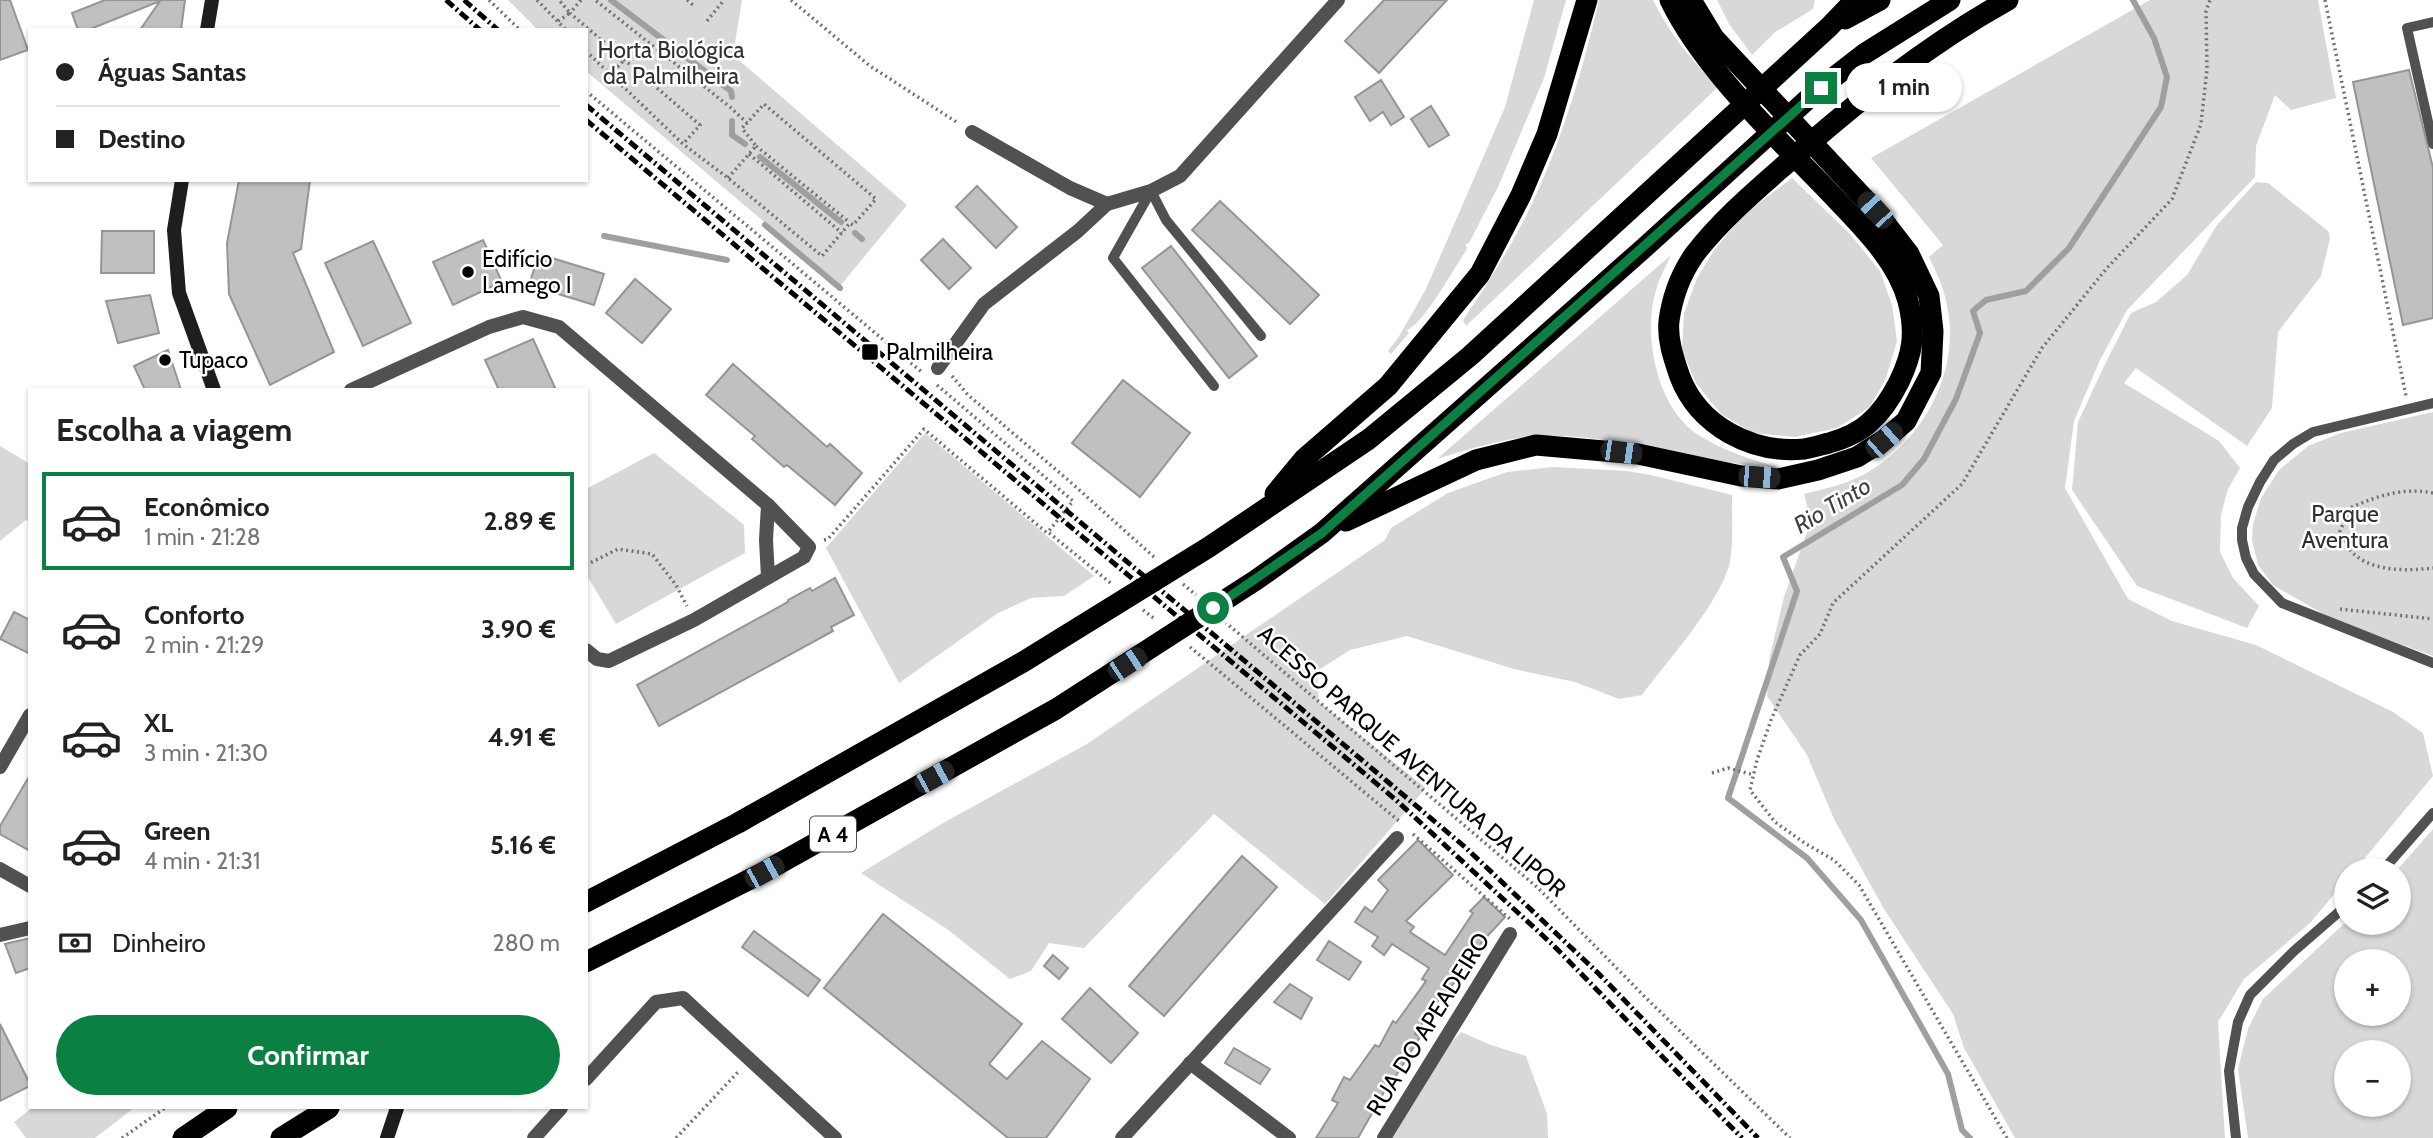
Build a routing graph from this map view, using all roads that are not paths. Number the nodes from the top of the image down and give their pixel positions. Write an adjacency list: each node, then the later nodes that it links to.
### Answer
1 (212, 0): 12 (street)
2 (1338, 0): 16 (street)
3 (1587, 0): 25 (highway)
4 (1670, 0): 9 (highway)
5 (1691, 0): 26 (highway)
6 (1855, 0): 11 (highway, A 4)
7 (1880, 0): 11 (highway, A 4)
8 (1950, 0): 26 (highway, A 4)
9 (2008, 0)
10 (2433, 22): 14 (lane)
11 (1829, 27): 25 (highway, A 4)
12 (207, 28)
13 (972, 132): 17 (street)
14 (2433, 144)
15 (183, 182): 21 (street)
16 (1151, 191): 17 (street); 18 (lane); 20 (lane)
17 (1107, 204): 19 (street)
18 (1261, 336)
19 (940, 366)
20 (1214, 386)
21 (213, 388)
22 (355, 388): 24 (street)
23 (2433, 403): 29 (lane)
24 (768, 505): 27 (street); 27 (street)
25 (1260, 512): 37 (highway, A 4)
26 (1322, 533): 42 (highway, A 4)
27 (768, 577): 28 (street)
28 (588, 652)
29 (2433, 663)
30 (28, 718): 31 (street)
31 (0, 767)
32 (2433, 813): 34 (lane)
33 (1397, 838): 43 (street)
34 (2394, 858)
35 (0, 869): 36 (street)
36 (28, 885)
37 (588, 901)
38 (2334, 916): 57 (lane)
39 (28, 928): 40 (street)
40 (0, 934)
41 (1510, 934): 56 (street, RUA DO APEADEIRO)
42 (588, 961)
43 (1190, 1063): 49 (street); 55 (street)
44 (588, 1077): 54 (street)
45 (226, 1109): 50 (highway)
46 (327, 1109): 51 (highway)
47 (397, 1109): 52 (street)
48 (560, 1109): 53 (street)
49 (1130, 1135)
50 (183, 1138)
51 (281, 1138)
52 (387, 1138)
53 (534, 1138)
54 (835, 1138)
55 (1289, 1138)
56 (1384, 1138)
57 (2236, 1138)

